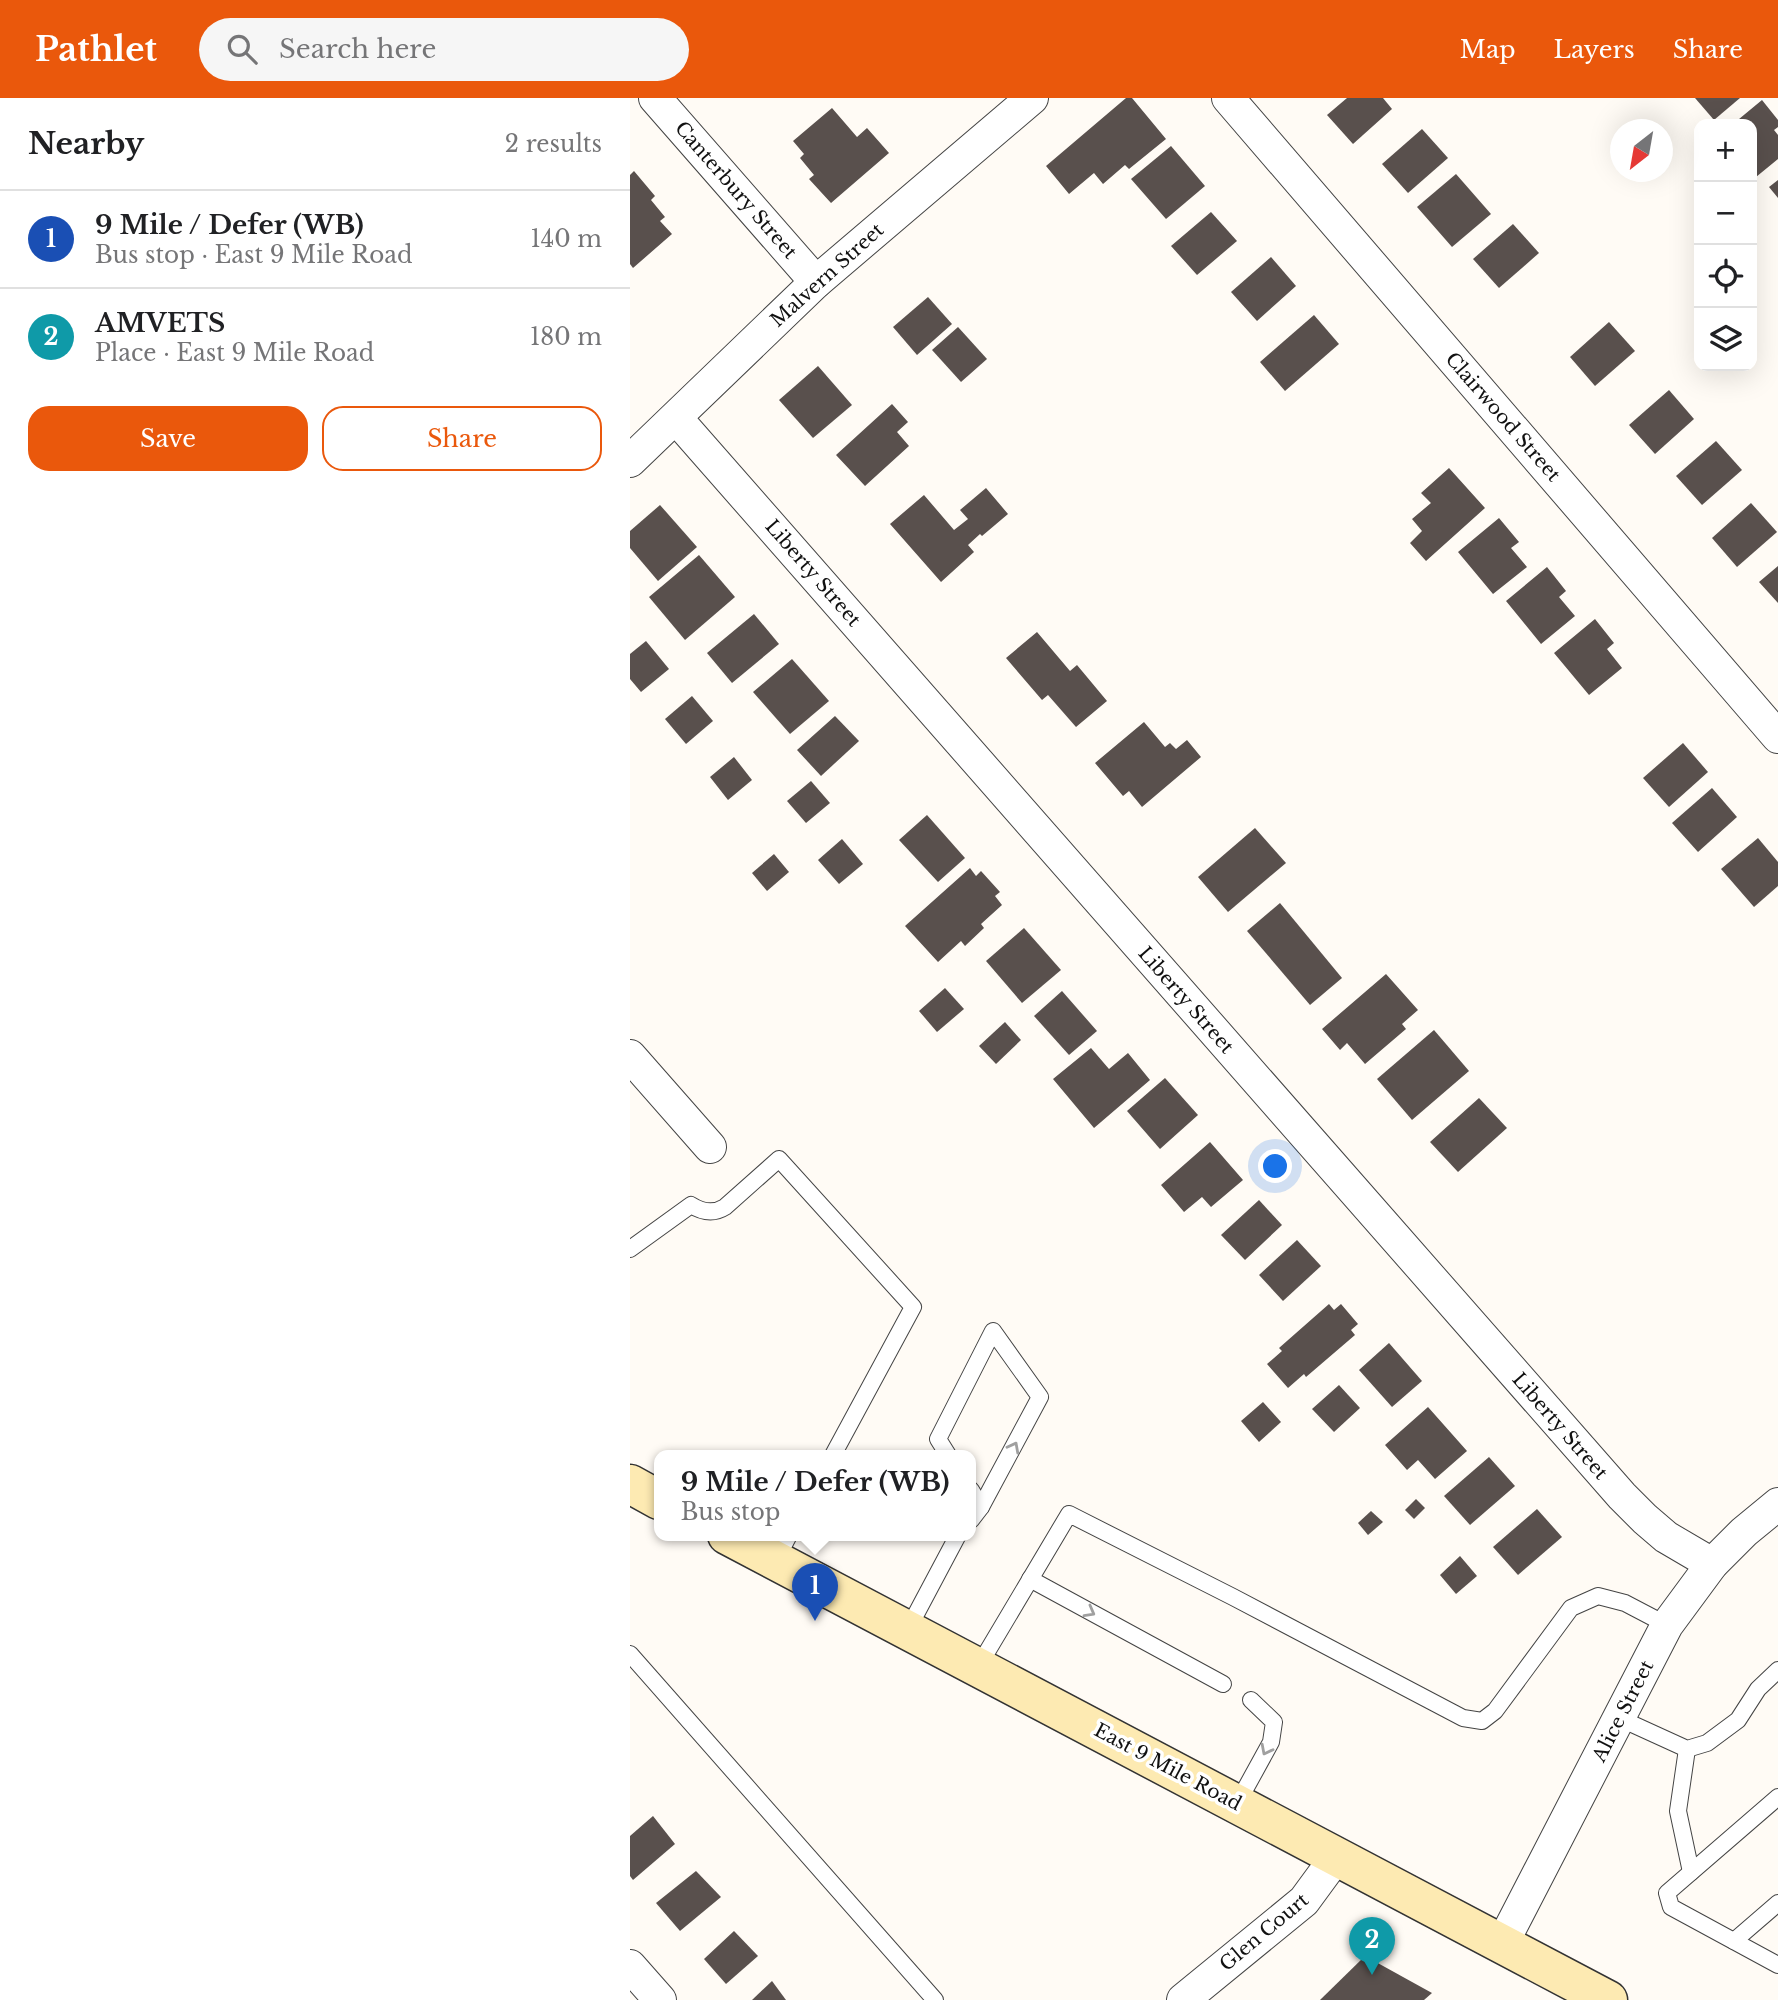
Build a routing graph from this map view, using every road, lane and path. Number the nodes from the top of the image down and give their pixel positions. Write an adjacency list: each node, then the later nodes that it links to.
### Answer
1 (655, 98): 4 (street, Canterbury Street)
2 (1032, 98): 4 (street, Malvern Street)
3 (1228, 98): 7 (street, Clairwood Street)
4 (816, 282): 5 (street, Malvern Street)
5 (676, 418): 6 (street, Malvern Street); 20 (street, Liberty Street)
6 (630, 461)
7 (1778, 737)
8 (630, 1056): 9 (street)
9 (710, 1147)
10 (630, 1249): 11 (lane)
11 (836, 1450)
12 (945, 1450): 16 (lane, one-way to 12)
13 (630, 1484): 14 (main road)
14 (654, 1497)
15 (1778, 1504): 20 (street, Alice Street)
16 (976, 1513)
17 (752, 1541): 19 (main road, East 9 Mile Road)
18 (955, 1541): 23 (lane)
19 (782, 1548): 23 (main road, East 9 Mile Road)
20 (1712, 1564): 22 (street, Alice Street)
21 (1030, 1579): 22 (lane); 25 (lane); 27 (lane, one-way to 27)
22 (1667, 1625): 29 (street, Alice Street)
23 (907, 1631): 25 (main road, East 9 Mile Road)
24 (630, 1654): 41 (lane)
25 (978, 1667): 32 (main road, East 9 Mile Road)
26 (1778, 1670): 30 (lane)
27 (1223, 1685)
28 (1251, 1700): 32 (lane, one-way to 32)
29 (1619, 1718): 30 (lane); 37 (street, Alice Street)
30 (1687, 1749): 34 (lane)
31 (1778, 1797): 34 (lane)
32 (1237, 1804): 33 (main road, East 9 Mile Road)
33 (1337, 1856): 37 (main road, East 9 Mile Road); 42 (street, Glen Court)
34 (1691, 1872): 36 (lane)
35 (1778, 1903): 36 (lane)
36 (1734, 1941): 38 (lane)
37 (1502, 1944): 43 (main road, East 9 Mile Road)
38 (1778, 1965)
39 (630, 1966): 40 (street)
40 (660, 2000)
41 (935, 2000)
42 (1183, 2000)
43 (1608, 2000)

